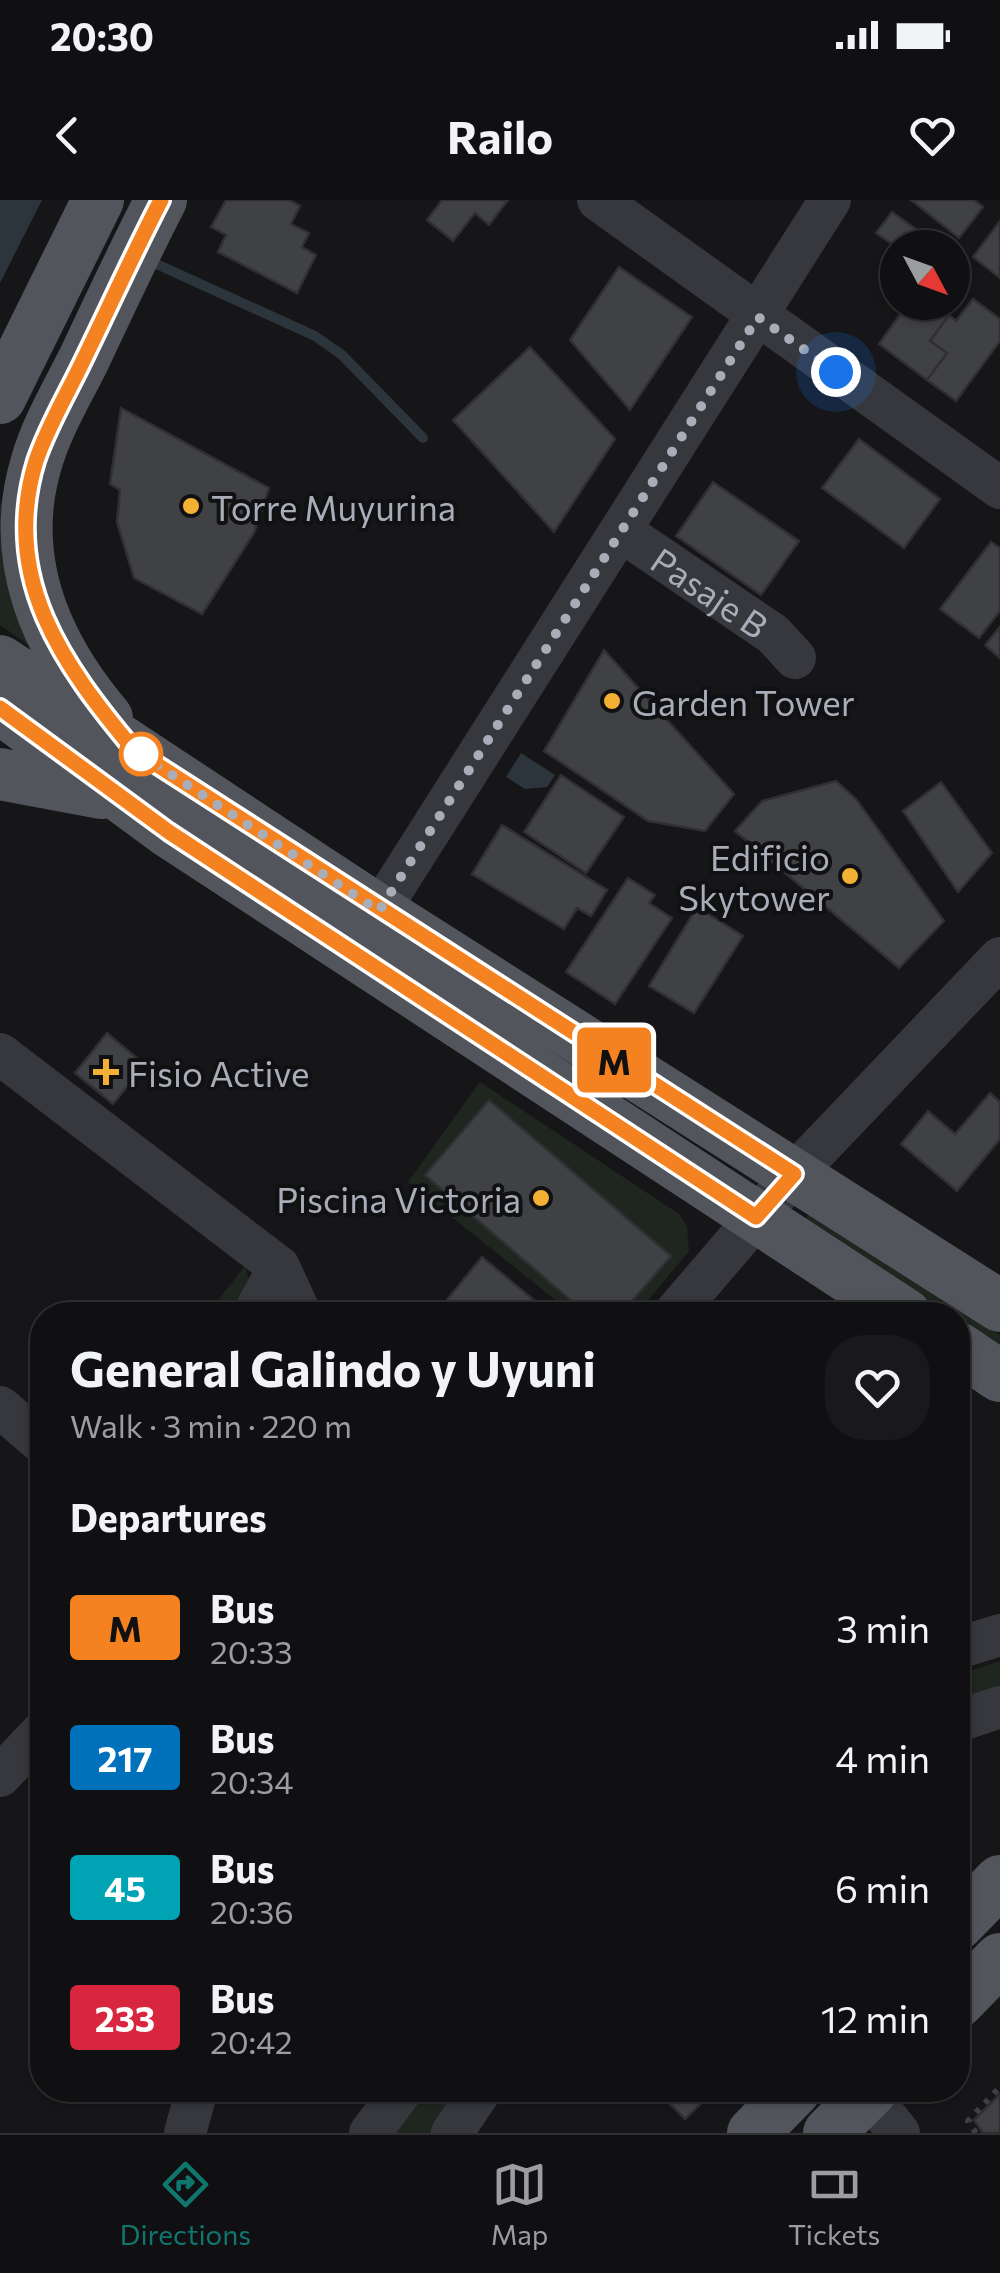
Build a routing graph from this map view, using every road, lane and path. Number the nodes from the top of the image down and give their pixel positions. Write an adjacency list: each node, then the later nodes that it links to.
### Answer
1 (70, 200): 8 (main road)
2 (98, 200): 9 (main road)
3 (134, 200): 10 (main road)
4 (161, 200): 17 (main road)
5 (598, 200): 7 (street)
6 (830, 200): 7 (street)
7 (758, 317): 11 (street); 12 (street)
8 (0, 339)
9 (0, 398)
10 (0, 466)
11 (993, 469)
12 (621, 531): 13 (street, Pasaje B); 18 (street)
13 (795, 658)
14 (0, 660): 17 (main road)
15 (0, 708): 17 (main road)
16 (0, 774): 17 (main road)
17 (128, 774): 18 (main road); 22 (main road)
18 (379, 911): 21 (main road)
19 (1000, 958): 21 (street)
20 (0, 1054): 23 (street)
21 (794, 1174): 22 (street); 28 (main road)
22 (756, 1217): 26 (street); 27 (main road)
23 (278, 1267): 24 (street); 25 (street)
24 (260, 1302)
25 (295, 1302)
26 (684, 1302)
27 (886, 1302)
28 (1000, 1306)
29 (970, 1356): 30 (main road)
30 (1000, 1376)
31 (0, 1407): 32 (street)
32 (30, 1433)
33 (1000, 1634): 34 (street)
34 (970, 1644)
35 (1000, 1708): 36 (street)
36 (970, 1717)
37 (30, 1745): 38 (street)
38 (0, 1776)
39 (1000, 1881): 40 (main road)
40 (970, 1912)
41 (1000, 1958): 42 (main road)
42 (970, 1989)
43 (1000, 2087): 54 (path)
44 (194, 2102): 49 (street)
45 (393, 2102): 50 (street)
46 (473, 2102): 51 (street)
47 (783, 2102): 52 (main road)
48 (876, 2102): 53 (main road)
49 (186, 2133)
50 (370, 2133)
51 (452, 2133)
52 (753, 2133)
53 (830, 2133)
54 (976, 2133)

